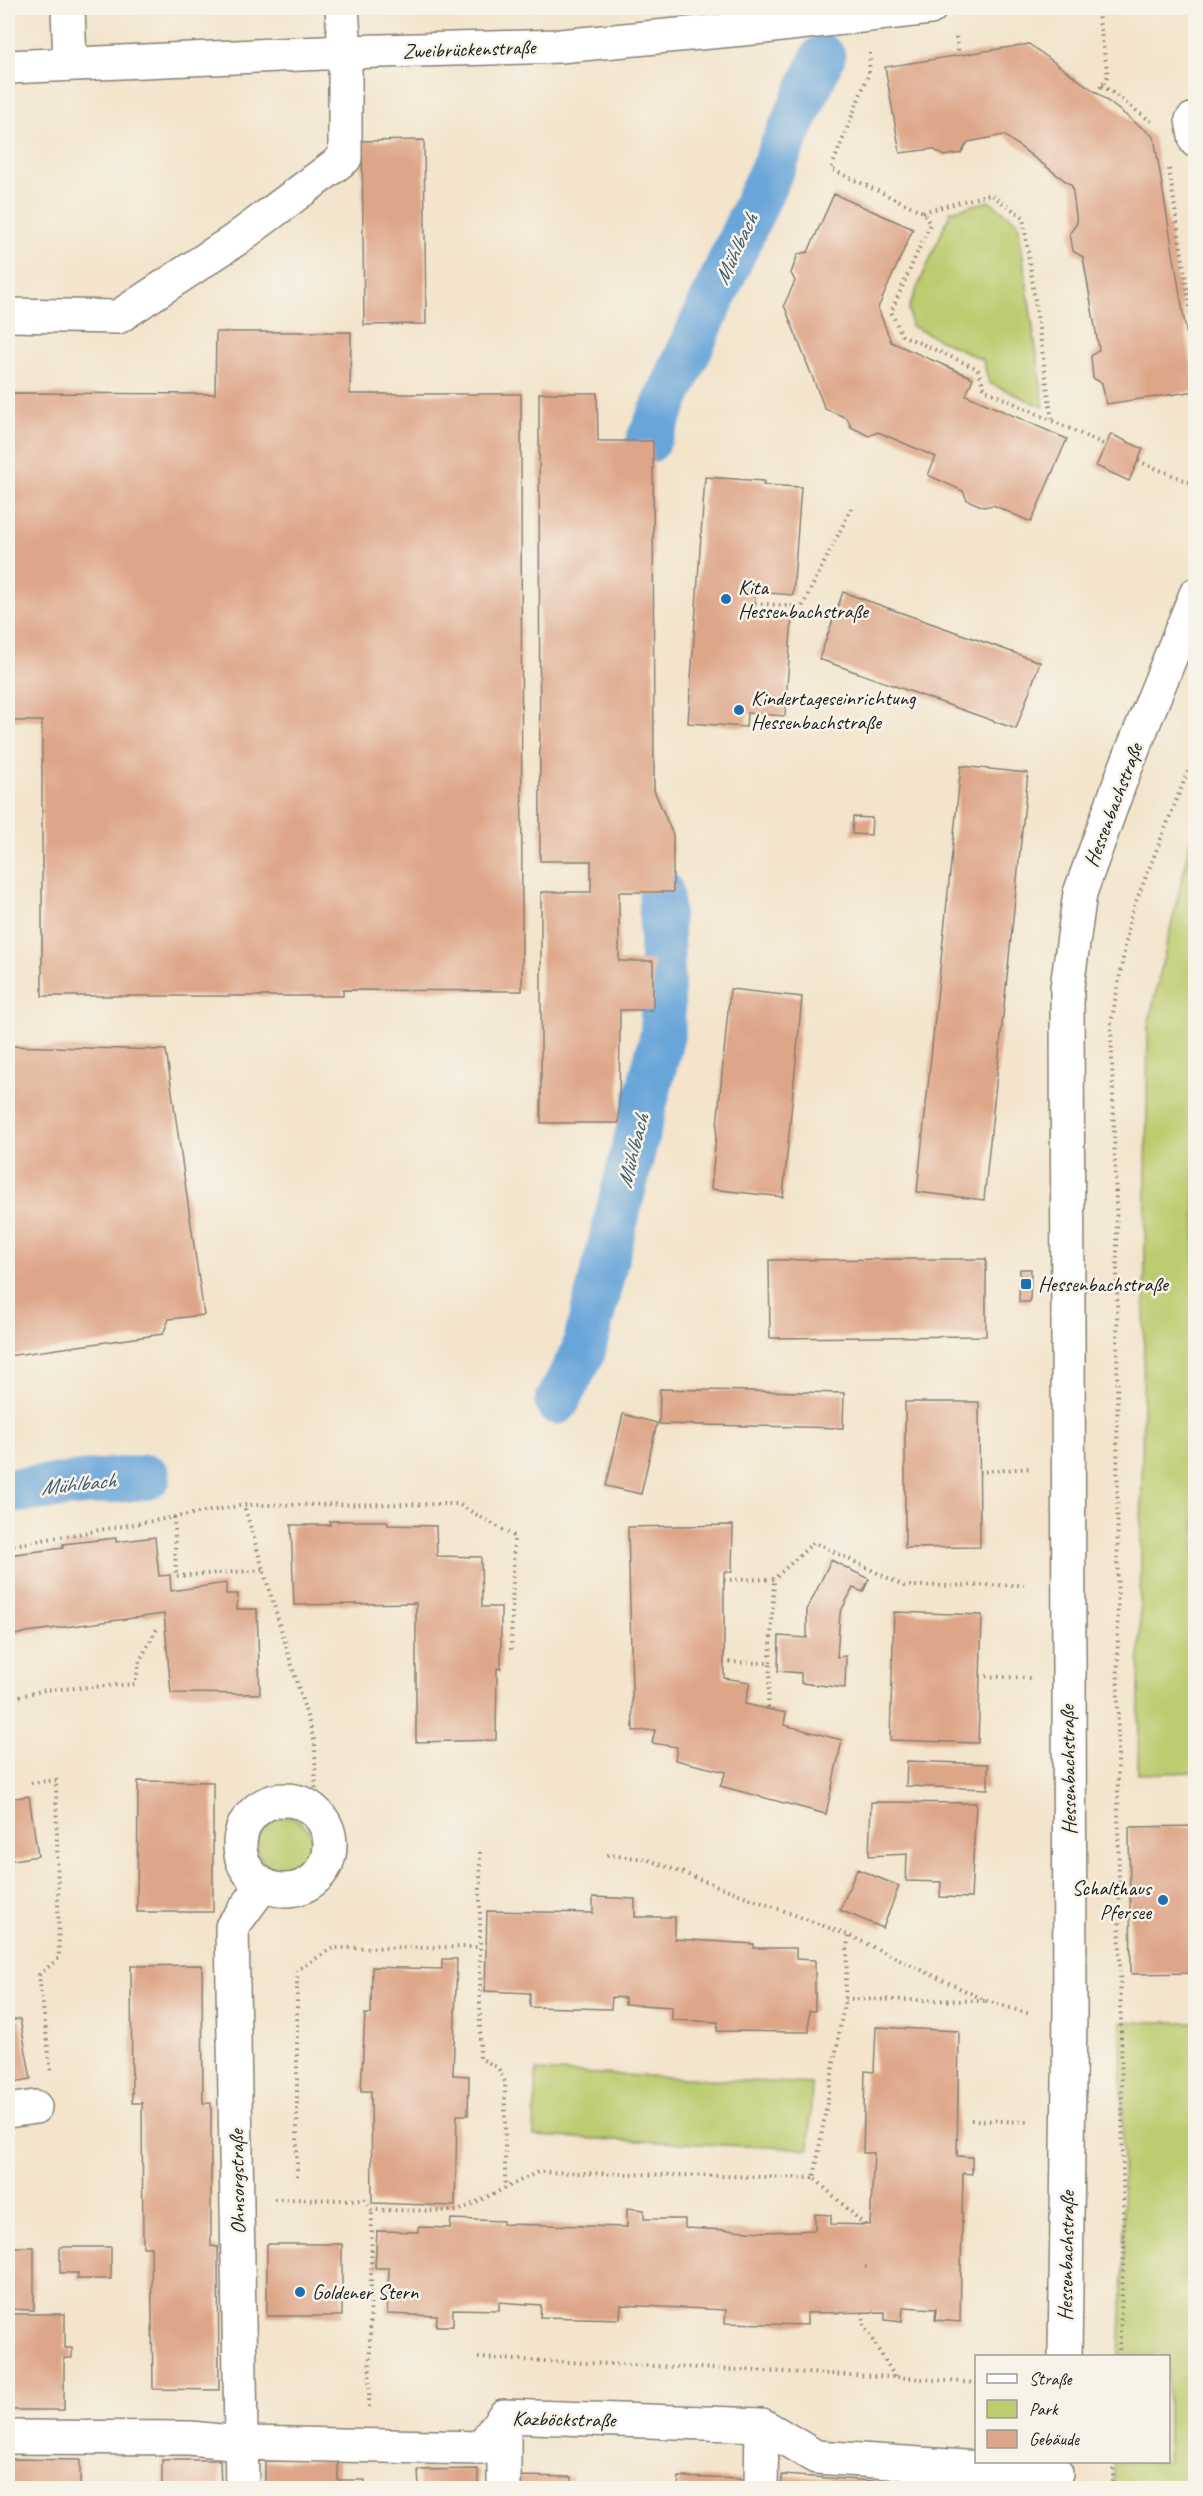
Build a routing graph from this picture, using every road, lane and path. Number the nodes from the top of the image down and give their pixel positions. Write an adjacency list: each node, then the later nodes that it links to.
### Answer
1 (68, 8): 8 (street)
2 (342, 8): 7 (street)
3 (930, 8): 5 (street, Zweibrückenstraße)
4 (1096, 8): 10 (path)
5 (872, 15): 6 (street, Zweibrückenstraße); 14 (path)
6 (764, 17): 7 (street, Zweibrückenstraße)
7 (345, 52): 8 (street, Zweibrückenstraße); 15 (street)
8 (70, 64): 9 (street, Zweibrückenstraße)
9 (8, 67)
10 (1102, 85): 11 (path); 12 (path)
11 (1096, 93)
12 (1154, 124)
13 (1168, 165): 16 (path)
14 (923, 212): 17 (path); 17 (path)
15 (8, 315)
16 (1196, 346)
17 (1052, 420): 18 (path)
18 (1105, 445)
19 (1138, 461): 20 (path)
20 (1196, 485)
21 (853, 505): 23 (path)
22 (1196, 594): 25 (street, Hessenbachstraße)
23 (755, 603)
24 (1196, 751): 63 (path)
25 (1067, 1468): 26 (path); 39 (street, Hessenbachstraße)
26 (979, 1472)
27 (244, 1505): 28 (path); 30 (path); 35 (path)
28 (174, 1517): 29 (path); 30 (path)
29 (8, 1546)
30 (264, 1570): 43 (path)
31 (774, 1579): 32 (path); 33 (path); 37 (path)
32 (724, 1580)
33 (1024, 1585)
34 (158, 1627): 40 (path)
35 (511, 1653)
36 (723, 1662): 37 (path)
37 (770, 1663): 41 (path)
38 (980, 1676): 39 (path)
39 (1067, 1679): 51 (street, Hessenbachstraße)
40 (8, 1699)
41 (768, 1708)
42 (31, 1783): 52 (path)
43 (316, 1812): 46 (street); 46 (street)
44 (480, 1852): 48 (path)
45 (607, 1856): 47 (path)
46 (263, 1885): 58 (street, Ohnsorgstraße)
47 (848, 1935): 49 (path); 50 (path)
48 (480, 1947): 55 (path); 57 (path)
49 (845, 1999): 50 (path); 56 (path)
50 (987, 2001): 51 (path)
51 (1070, 2012): 54 (street, Hessenbachstraße)
52 (21, 2109)
53 (971, 2120): 54 (path)
54 (1068, 2124): 62 (street, Hessenbachstraße)
55 (297, 2176)
56 (814, 2178): 57 (path); 60 (path)
57 (505, 2187): 59 (path)
58 (238, 2198): 59 (path); 70 (street, Ohnsorgstraße)
59 (372, 2210): 71 (path)
60 (865, 2225)
61 (863, 2312): 65 (path)
62 (1065, 2355)
63 (1119, 2355)
64 (478, 2358): 65 (path)
65 (895, 2377): 66 (path)
66 (975, 2383)
67 (504, 2416): 68 (street, Kazböckstraße); 71 (street, Kazböckstraße); 75 (street)
68 (762, 2426): 73 (street, Kazböckstraße); 76 (street)
69 (8, 2437): 70 (street, Kazböckstraße)
70 (241, 2443): 71 (street, Kazböckstraße); 74 (street, Ohnsorgstraße)
71 (369, 2446)
72 (1114, 2463): 77 (path)
73 (1056, 2474)
74 (242, 2488)
75 (504, 2488)
76 (761, 2488)
77 (1112, 2488)

